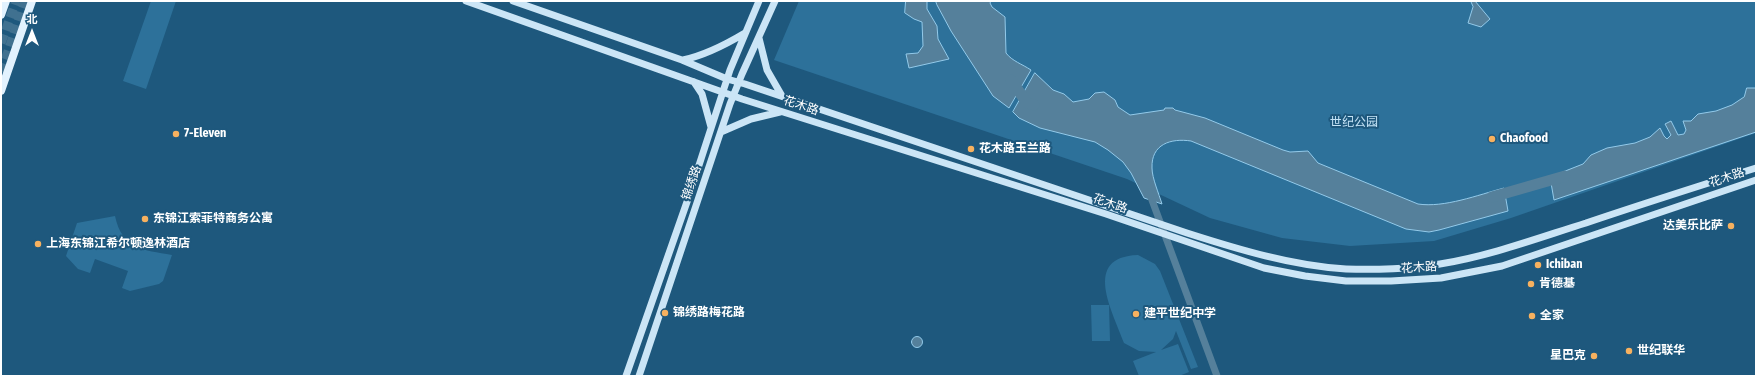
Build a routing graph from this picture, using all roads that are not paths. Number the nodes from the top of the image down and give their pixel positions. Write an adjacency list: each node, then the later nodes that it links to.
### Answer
1 (6, 1): 7 (main road)
2 (32, 1): 14 (main road)
3 (466, 1): 12 (main road, 花木路)
4 (513, 1): 10 (main road, 花木路)
5 (759, 1): 8 (main road, 锦绣路)
6 (775, 1): 9 (main road, 锦绣路)
7 (1, 15)
8 (745, 33): 10 (main road); 11 (main road, 锦绣路)
9 (759, 38): 13 (main road, 锦绣路); 17 (main road)
10 (682, 60): 11 (main road, 花木路)
11 (727, 79): 13 (main road, 花木路); 15 (main road, 锦绣路)
12 (694, 82): 15 (main road, 花木路); 19 (main road)
13 (739, 82): 16 (main road, 锦绣路); 17 (main road, 花木路)
14 (1, 91)
15 (723, 92): 16 (main road, 花木路); 19 (main road, 锦绣路)
16 (734, 96): 18 (main road, 花木路); 20 (main road, 锦绣路)
17 (782, 96): 21 (main road, 花木路)
18 (780, 112): 20 (main road); 22 (main road, 花木路)
19 (712, 128): 23 (main road, 锦绣路)
20 (721, 132): 24 (main road, 锦绣路)
21 (1756, 168)
22 (1756, 180)
23 (626, 376)
24 (639, 376)

